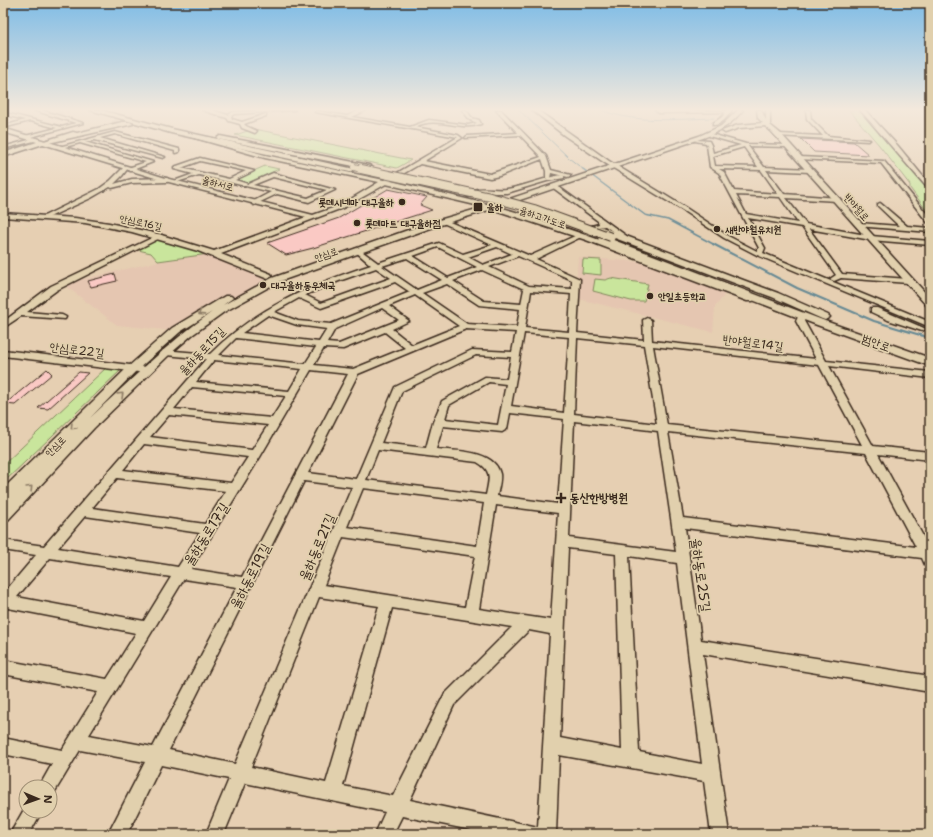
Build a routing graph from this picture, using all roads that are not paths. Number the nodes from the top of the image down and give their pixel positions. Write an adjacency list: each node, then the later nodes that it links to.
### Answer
1 (22, 149): 20 (main road)
2 (67, 149): 31 (main road, 율하서로)
3 (105, 149): 27 (street)
4 (134, 149): 22 (street)
5 (174, 149): 22 (street)
6 (241, 149): 43 (main road)
7 (260, 149): 32 (highway, 율하고가도로)
8 (266, 149): 32 (highway, 율하고가도로)
9 (277, 149): 38 (main road)
10 (440, 149): 28 (street)
11 (536, 149): 23 (street)
12 (588, 149): 29 (street)
13 (647, 149): 24 (main road)
14 (668, 149): 33 (main road, 안심로)
15 (710, 149): 21 (street)
16 (732, 149): 21 (street)
17 (749, 149): 34 (street)
18 (792, 149): 25 (main road, 반야월로)
19 (898, 149): 48 (street)
20 (3, 155)
21 (712, 155): 30 (street)
22 (163, 157): 27 (street)
23 (544, 157): 28 (street); 36 (street)
24 (621, 157)
25 (800, 158): 35 (main road, 반야월로); 70 (street)
26 (614, 159): 29 (main road, 안심로)
27 (151, 162): 31 (street)
28 (420, 162): 38 (street)
29 (607, 162): 33 (street); 39 (main road, 안심로)
30 (713, 167): 34 (street); 51 (street)
31 (127, 168): 41 (main road, 율하서로); 47 (street)
32 (352, 168): 110 (highway, 율하고가도로)
33 (612, 168): 46 (main road, 안심로); 85 (street)
34 (762, 168): 35 (street); 53 (street)
35 (810, 170): 56 (main road, 반야월로)
36 (549, 171): 39 (street); 40 (street)
37 (199, 173): 42 (street); 42 (street); 44 (street)
38 (398, 174): 43 (main road); 49 (main road)
39 (565, 176): 40 (main road); 54 (main road, 안심로)
40 (546, 179): 49 (main road)
41 (167, 180): 44 (main road, 율하서로); 47 (street)
42 (230, 181): 45 (street)
43 (386, 181): 52 (main road); 66 (main road)
44 (176, 182): 58 (main road, 율하서로)
45 (250, 186): 50 (street); 50 (street)
46 (554, 186): 57 (main road, 안심로); 68 (street)
47 (105, 188): 67 (street)
48 (930, 189)
49 (475, 191): 52 (main road); 54 (main road)
50 (276, 192): 58 (street)
51 (733, 193): 53 (street); 64 (street)
52 (447, 195): 55 (main road)
53 (782, 196): 56 (street); 72 (street)
54 (498, 197): 57 (main road); 59 (main road, 안심로)
55 (456, 198): 59 (main road); 62 (main road)
56 (836, 199): 71 (main road, 반야월로)
57 (512, 200): 59 (main road, 안심로); 61 (main road)
58 (254, 203): 66 (main road, 율하서로)
59 (485, 204): 62 (main road, 안심로); 65 (main road); 69 (main road, 안심로)
60 (880, 205): 74 (street)
61 (540, 210): 65 (main road); 73 (main road)
62 (454, 213): 91 (main road, 안심로)
63 (3, 215): 67 (main road, 안심로16길)
64 (744, 215): 72 (street); 85 (street)
65 (522, 216): 77 (main road)
66 (314, 217): 83 (main road)
67 (43, 218): 76 (main road, 안심로16길)
68 (600, 220): 73 (street); 79 (street)
69 (445, 222): 81 (street); 82 (main road, 안심로)
70 (930, 222)
71 (859, 225): 74 (street); 78 (main road, 반야월로)
72 (804, 226): 78 (street); 92 (street)
73 (593, 227): 79 (main road)
74 (905, 228): 75 (street)
75 (930, 230)
76 (160, 236): 83 (main road, 안심로16길); 106 (street)
77 (579, 236): 88 (street); 108 (main road)
78 (871, 238): 80 (street); 95 (main road, 반야월로)
79 (630, 241): 110 (main road)
80 (930, 243)
81 (497, 245): 84 (street); 87 (street)
82 (357, 250): 89 (street); 123 (main road, 안심로)
83 (216, 253): 91 (main road, 안심로16길)
84 (518, 254): 88 (street); 90 (street)
85 (759, 254): 96 (street)
86 (407, 255): 87 (street, 율하동로15길); 89 (street, 율하동로15길); 94 (street)
87 (462, 257): 90 (street, 율하동로15길)
88 (530, 259): 99 (street)
89 (377, 266): 93 (street); 100 (street, 율하동로15길)
90 (482, 268): 94 (street); 97 (street, 율하동로15길)
91 (268, 276): 131 (main road, 안심로, one-way to 131)
92 (840, 276): 95 (street); 96 (street)
93 (396, 278): 98 (street); 100 (street)
94 (447, 280): 98 (street); 104 (street)
95 (908, 281): 103 (main road, 반야월로)
96 (824, 282): 101 (street)
97 (528, 288): 99 (street, 율하동로15길); 104 (street)
98 (416, 292): 102 (street); 114 (street)
99 (575, 292): 119 (street)
100 (298, 296): 105 (street, 율하동로15길)
101 (865, 299): 111 (street); 117 (street)
102 (383, 304): 113 (street); 115 (street)
103 (930, 304)
104 (525, 307): 116 (street)
105 (268, 312): 113 (street); 118 (street, 율하동로15길)
106 (20, 314): 107 (street); 112 (street)
107 (62, 317)
108 (802, 317): 110 (main road); 129 (street)
109 (647, 320): 120 (street, 율하동로25길)
110 (823, 320): 125 (highway, 범안로); 128 (highway, 범안로)
111 (930, 325)
112 (3, 326)
113 (332, 326): 121 (street, 율하동로17길)
114 (465, 326): 116 (street); 122 (street)
115 (386, 329): 121 (street); 122 (street)
116 (520, 330): 119 (street); 126 (street)
117 (930, 332)
118 (234, 335): 121 (street); 127 (street, 율하동로15길)
119 (573, 335): 120 (street, 반야월로14길); 140 (street)
120 (648, 344): 129 (street, 반야월로14길); 143 (street, 율하동로25길)
121 (321, 345): 130 (street, 율하동로17길)
122 (412, 349): 133 (street)
123 (166, 352): 127 (street); 132 (main road, 안심로)
124 (3, 353): 131 (street, 안심로22길)
125 (930, 354)
126 (516, 355): 135 (street); 145 (street, 율하동로21길)
127 (212, 357): 130 (street); 136 (street, 율하동로15길)
128 (930, 362)
129 (823, 363): 134 (street, 반야월로14길); 146 (street)
130 (307, 368): 133 (street); 137 (street, 율하동로17길)
131 (132, 369): 132 (street, 안심로22길); 154 (main road, 안심로, one-way to 154)
132 (147, 370): 158 (main road, 안심로, one-way to 132)
133 (354, 372): 151 (street, 율하동로19길)
134 (930, 375)
135 (511, 382): 138 (street); 142 (street)
136 (189, 384): 137 (street); 139 (street, 율하동로15길)
137 (291, 394): 141 (street, 율하동로17길)
138 (506, 409): 140 (street); 142 (street)
139 (166, 411): 141 (street); 144 (street, 율하동로15길)
140 (569, 416): 143 (street); 156 (street)
141 (275, 422): 148 (street, 율하동로17길)
142 (438, 422): 147 (street)
143 (662, 428): 146 (street); 159 (street, 율하동로25길)
144 (141, 440): 148 (street); 150 (street, 율하동로15길)
145 (375, 446): 147 (street); 152 (street, 율하동로21길)
146 (870, 450): 149 (street); 167 (street)
147 (430, 453): 155 (street)
148 (256, 454): 153 (street, 율하동로17길)
149 (930, 456)
150 (113, 473): 153 (street); 157 (street, 율하동로15길)
151 (301, 476): 152 (street); 170 (street, 율하동로19길)
152 (360, 483): 155 (street); 161 (street, 율하동로21길)
153 (234, 488): 160 (street, 율하동로17길)
154 (3, 498)
155 (491, 500): 156 (street); 166 (street)
156 (564, 509): 162 (street)
157 (82, 511): 160 (street); 165 (street, 율하동로15길)
158 (3, 516)
159 (678, 522): 167 (street); 168 (street, 율하동로25길)
160 (209, 529): 169 (street, 율하동로17길)
161 (340, 531): 166 (street); 171 (street, 율하동로21길)
162 (562, 542): 164 (street); 177 (street)
163 (3, 545): 165 (street)
164 (622, 550): 168 (street); 187 (street)
165 (47, 552): 169 (street); 173 (street, 율하동로15길)
166 (482, 552): 174 (street)
167 (929, 556)
168 (683, 558): 178 (street, 율하동로25길)
169 (182, 572): 170 (street); 176 (street, 율하동로17길)
170 (246, 583): 185 (street, 율하동로19길)
171 (316, 590): 172 (street); 188 (street, 율하동로21길)
172 (387, 601): 174 (street); 191 (street)
173 (4, 603): 176 (street)
174 (471, 614): 175 (street)
175 (526, 623): 177 (street); 192 (street)
176 (147, 628): 181 (street, 율하동로17길)
177 (557, 628): 184 (street)
178 (695, 646): 180 (street); 189 (street, 율하동로25길)
179 (3, 667): 181 (street)
180 (930, 684)
181 (111, 687): 182 (street, 율하동로17길)
182 (77, 741): 185 (street); 186 (street, 율하동로17길)
183 (3, 746): 186 (street)
184 (551, 746): 187 (street); 200 (street)
185 (157, 756): 188 (street); 196 (street, 율하동로19길)
186 (66, 758): 190 (street, 율하동로17길)
187 (631, 759): 189 (street)
188 (240, 774): 191 (street); 197 (street, 율하동로21길)
189 (712, 774): 201 (street, 율하동로25길)
190 (53, 779)
191 (332, 793): 192 (street)
192 (398, 806): 194 (street); 198 (street)
193 (28, 819): 195 (street)
194 (480, 829): 199 (street)
195 (19, 834)
196 (117, 834)
197 (215, 834)
198 (384, 834)
199 (533, 834)
200 (547, 834)
201 (720, 834)

